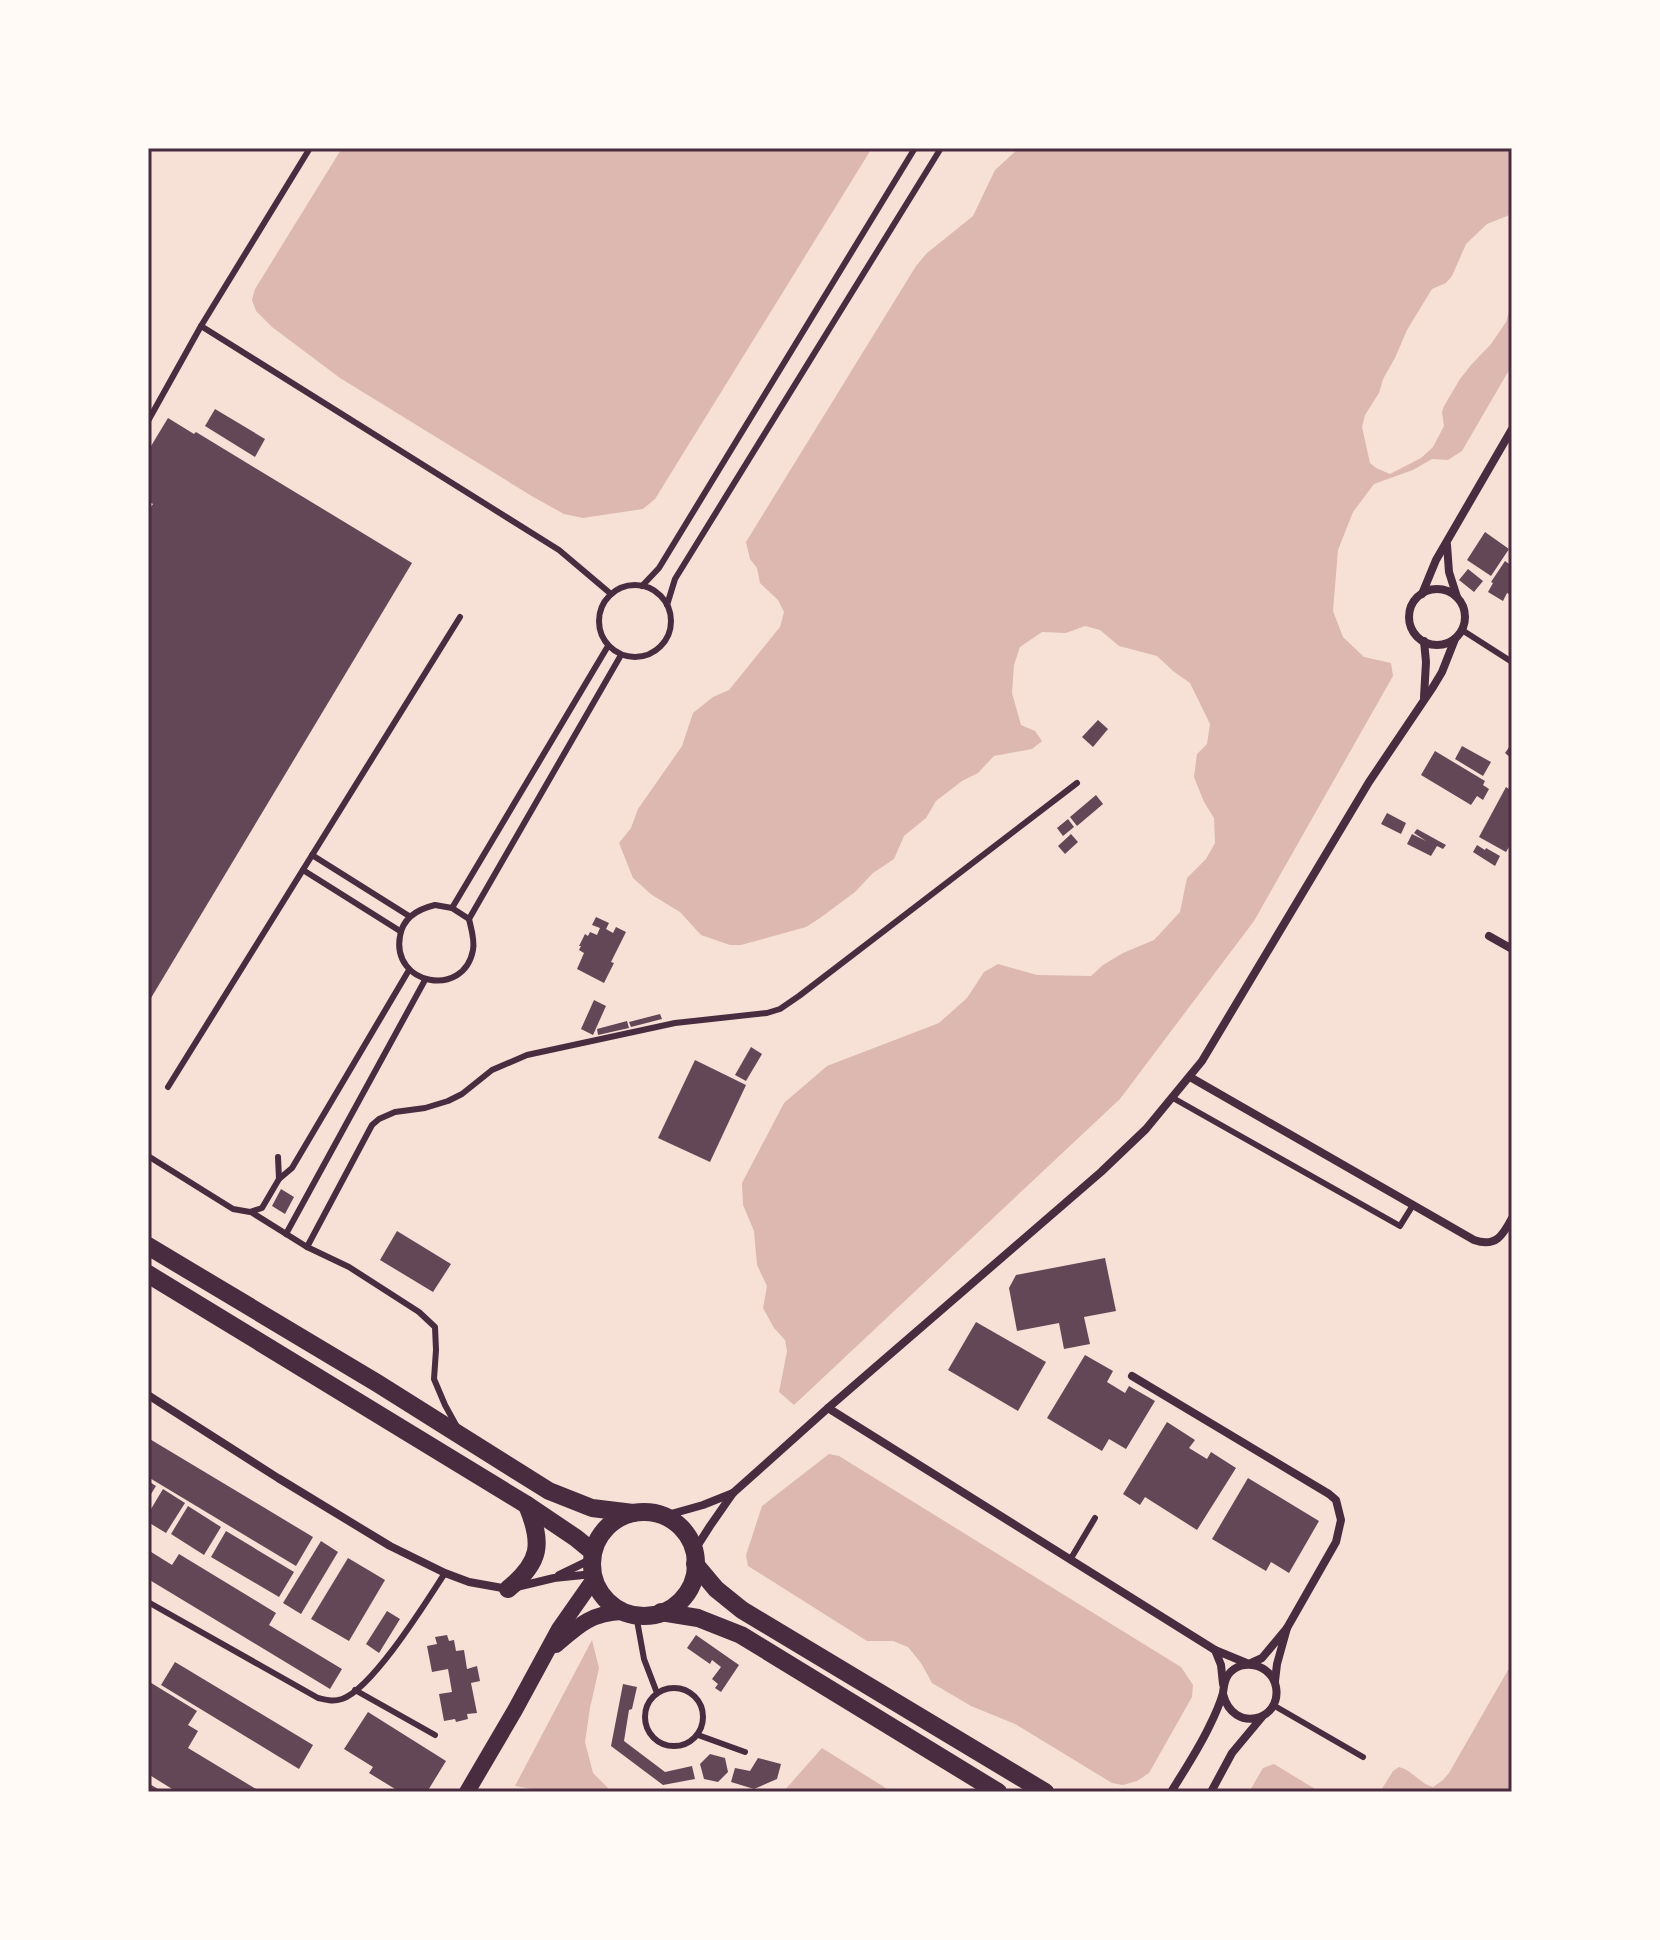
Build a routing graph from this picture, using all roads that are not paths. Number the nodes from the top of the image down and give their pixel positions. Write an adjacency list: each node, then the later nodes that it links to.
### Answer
1 (310, 148): 4 (lane)
2 (915, 148): 8 (lane)
3 (941, 148): 12 (lane)
4 (201, 326): 5 (lane); 9 (lane)
5 (148, 421)
6 (1512, 429): 7 (street)
7 (1447, 545): 10 (street); 11 (street)
8 (642, 586): 9 (lane); 12 (lane)
9 (611, 594): 17 (lane)
10 (1422, 594): 11 (street); 16 (street)
11 (1457, 597): 14 (street)
12 (667, 605): 18 (lane)
13 (460, 617): 22 (lane)
14 (1462, 630): 15 (street); 19 (lane)
15 (1455, 639): 16 (street); 20 (street)
16 (1424, 641): 20 (street)
17 (608, 646): 18 (lane); 24 (lane)
18 (621, 655): 26 (lane)
19 (1512, 662)
20 (1423, 702): 32 (street)
21 (1077, 783): 43 (lane)
22 (312, 855): 23 (lane); 25 (lane)
23 (303, 870): 27 (lane); 33 (lane)
24 (452, 908): 25 (lane); 26 (lane)
25 (409, 916): 27 (lane)
26 (469, 919): 31 (lane)
27 (400, 931): 30 (lane)
28 (1489, 936): 29 (street)
29 (1512, 949)
30 (409, 970): 31 (lane); 37 (lane)
31 (425, 980): 41 (lane)
32 (1190, 1077): 34 (street); 38 (street)
33 (168, 1087)
34 (1173, 1098): 38 (lane); 47 (street)
35 (148, 1156): 39 (lane)
36 (278, 1157): 37 (lane)
37 (279, 1179): 39 (lane)
38 (1413, 1205): 40 (street)
39 (250, 1212): 41 (lane)
40 (1512, 1218)
41 (286, 1234): 43 (lane)
42 (148, 1246): 48 (main road)
43 (307, 1247): 48 (lane)
44 (148, 1274): 50 (main road)
45 (1132, 1376): 63 (street)
46 (148, 1395): 57 (street)
47 (828, 1408): 49 (street); 55 (street)
48 (462, 1435): 51 (main road)
49 (733, 1493): 52 (street); 54 (street)
50 (527, 1505): 56 (main road); 59 (main road)
51 (633, 1513): 52 (main road); 56 (main road)
52 (664, 1516): 54 (main road)
53 (1095, 1518): 55 (lane)
54 (695, 1558): 61 (main road); 79 (main road)
55 (1070, 1560): 64 (street)
56 (593, 1566): 58 (street); 58 (street); 62 (main road); 65 (main road)
57 (445, 1573): 59 (street); 69 (lane)
58 (554, 1578): 59 (street)
59 (508, 1589)
60 (148, 1602): 69 (lane)
61 (661, 1612): 62 (main road); 78 (main road)
62 (629, 1614): 65 (main road); 70 (lane)
63 (1287, 1628): 66 (street); 67 (street)
64 (1215, 1650): 66 (street); 68 (street)
65 (546, 1654): 77 (main road)
66 (1249, 1664): 67 (street); 68 (street)
67 (1275, 1683): 71 (street)
68 (1223, 1689): 72 (street); 80 (street)
69 (355, 1690): 73 (lane)
70 (657, 1693): 74 (lane); 74 (lane)
71 (1273, 1705): 72 (street); 76 (lane)
72 (1265, 1714): 81 (street)
73 (435, 1735)
74 (698, 1735): 75 (lane)
75 (745, 1752)
76 (1363, 1757)
77 (467, 1792)
78 (998, 1792)
79 (1045, 1792)
80 (1171, 1792)
81 (1211, 1792)

